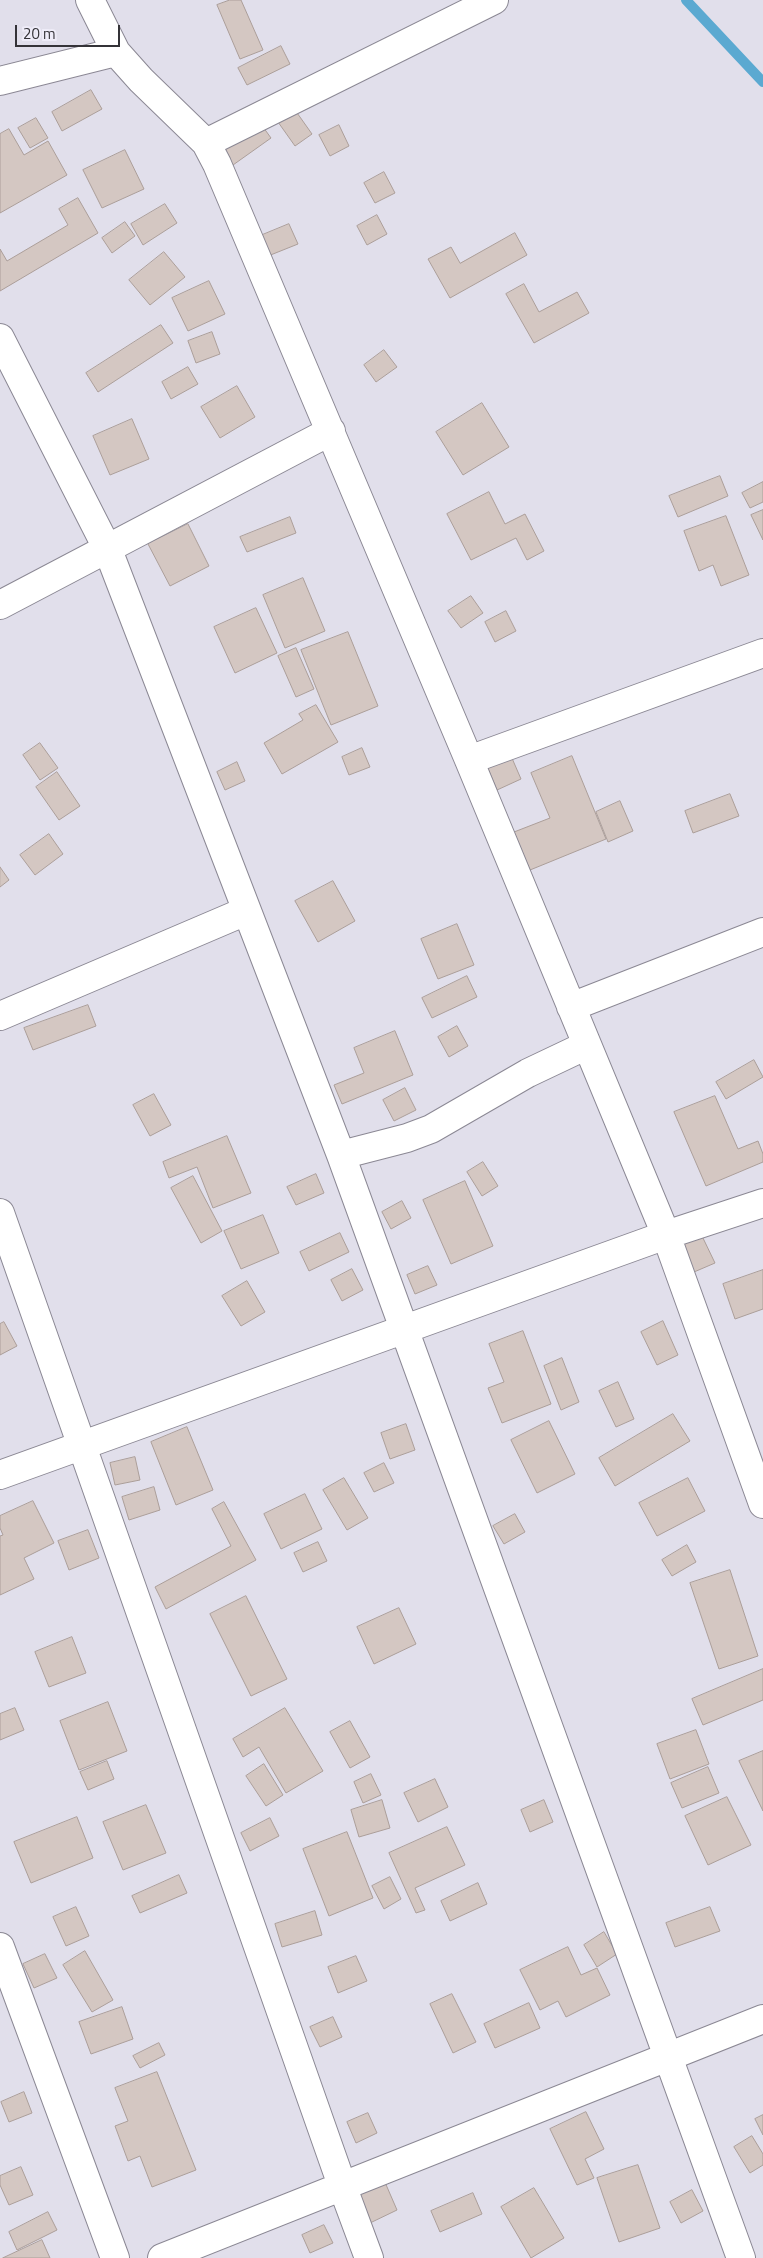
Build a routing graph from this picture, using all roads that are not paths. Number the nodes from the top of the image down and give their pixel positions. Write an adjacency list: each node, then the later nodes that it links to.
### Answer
1 (90, 0): 3 (street)
2 (494, 0): 5 (street)
3 (116, 52): 4 (street); 5 (street)
4 (0, 81)
5 (206, 143): 7 (street)
6 (0, 338): 8 (street)
7 (331, 431): 8 (street); 11 (street)
8 (108, 550): 9 (street); 12 (street)
9 (0, 605)
10 (763, 653): 11 (street)
11 (469, 760): 14 (street)
12 (246, 912): 15 (street); 17 (street)
13 (763, 932): 14 (street)
14 (571, 1006): 16 (street)
15 (0, 1016)
16 (587, 1046): 17 (street); 20 (street)
17 (341, 1156): 21 (street)
18 (763, 1203): 20 (street)
19 (0, 1213): 22 (street)
20 (666, 1235): 21 (street); 24 (street)
21 (404, 1329): 22 (street); 27 (street)
22 (83, 1446): 23 (street); 28 (street)
23 (0, 1475)
24 (763, 1504)
25 (0, 1947): 29 (street)
26 (763, 2019): 27 (street)
27 (668, 2057): 28 (street); 32 (street)
28 (343, 2188): 30 (street); 31 (street)
29 (115, 2258)
30 (162, 2258)
31 (370, 2258)
32 (741, 2258)

